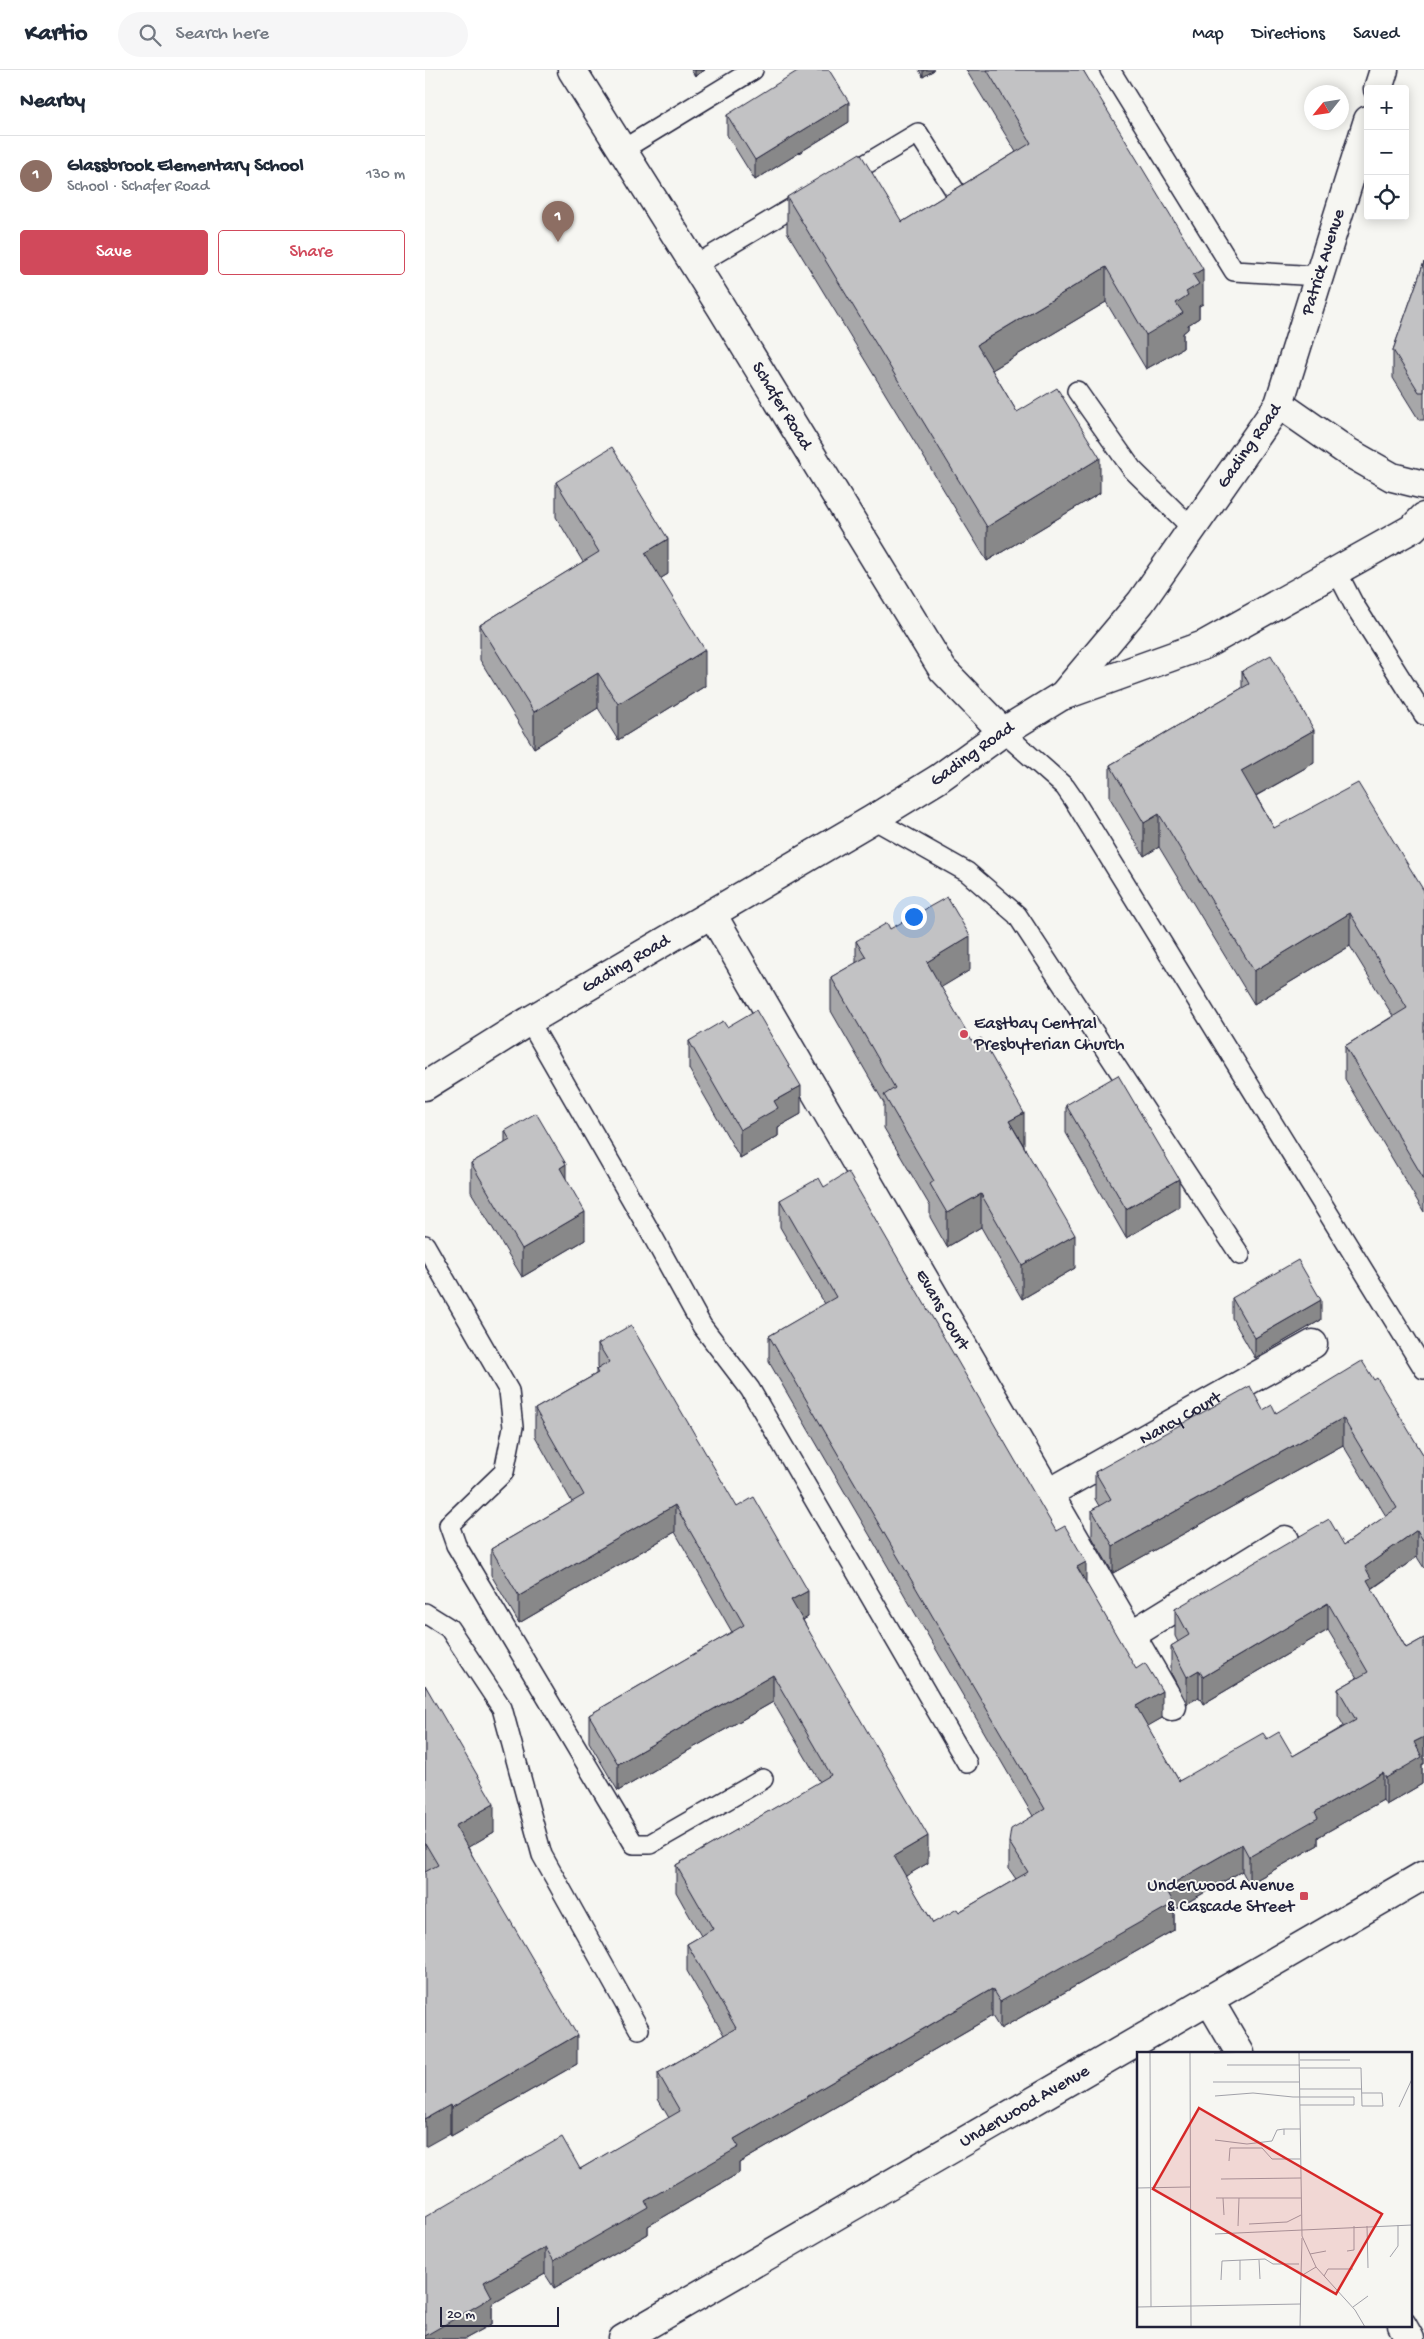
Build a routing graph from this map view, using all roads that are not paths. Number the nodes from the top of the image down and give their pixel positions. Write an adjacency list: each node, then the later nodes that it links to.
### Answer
1 (572, 70): 7 (street, Schafer Road)
2 (753, 70): 7 (lane)
3 (1110, 70): 10 (lane)
4 (1384, 70): 5 (street)
5 (1379, 85)
6 (1365, 130): 10 (street, Patrick Avenue)
7 (622, 150): 9 (street, Schafer Road)
8 (959, 197): 9 (lane)
9 (694, 266): 19 (street, Schafer Road)
10 (1319, 276): 12 (street, Patrick Avenue)
11 (1077, 391): 15 (lane)
12 (1279, 404): 13 (street, Gading Road); 15 (street, Gading Road)
13 (1424, 485)
14 (1424, 517): 16 (street)
15 (1193, 528): 17 (street, Gading Road)
16 (1337, 572): 17 (street); 18 (lane)
17 (1063, 695): 19 (street, Gading Road)
18 (1424, 715)
19 (1003, 732): 20 (street, Gading Road); 27 (lane)
20 (873, 819): 21 (street, Gading Road); 25 (lane)
21 (712, 914): 22 (street, Gading Road); 28 (street, Evans Court)
22 (529, 1021): 23 (street, Gading Road); 33 (lane)
23 (425, 1086)
24 (425, 1245): 34 (lane)
25 (1240, 1255)
26 (1313, 1344): 28 (street, Nancy Court)
27 (1424, 1368)
28 (1049, 1493): 31 (street, Evans Court)
29 (1285, 1540): 31 (street)
30 (425, 1613): 37 (lane)
31 (1131, 1635): 32 (street, Evans Court)
32 (1172, 1706)
33 (967, 1763)
34 (763, 1779)
35 (1424, 1874): 36 (street, Underwood Avenue)
36 (1209, 2000): 38 (street); 40 (street, Underwood Avenue)
37 (639, 2029)
38 (1239, 2052)
39 (1403, 2326): 41 (street)
40 (623, 2339)
41 (1410, 2339)

